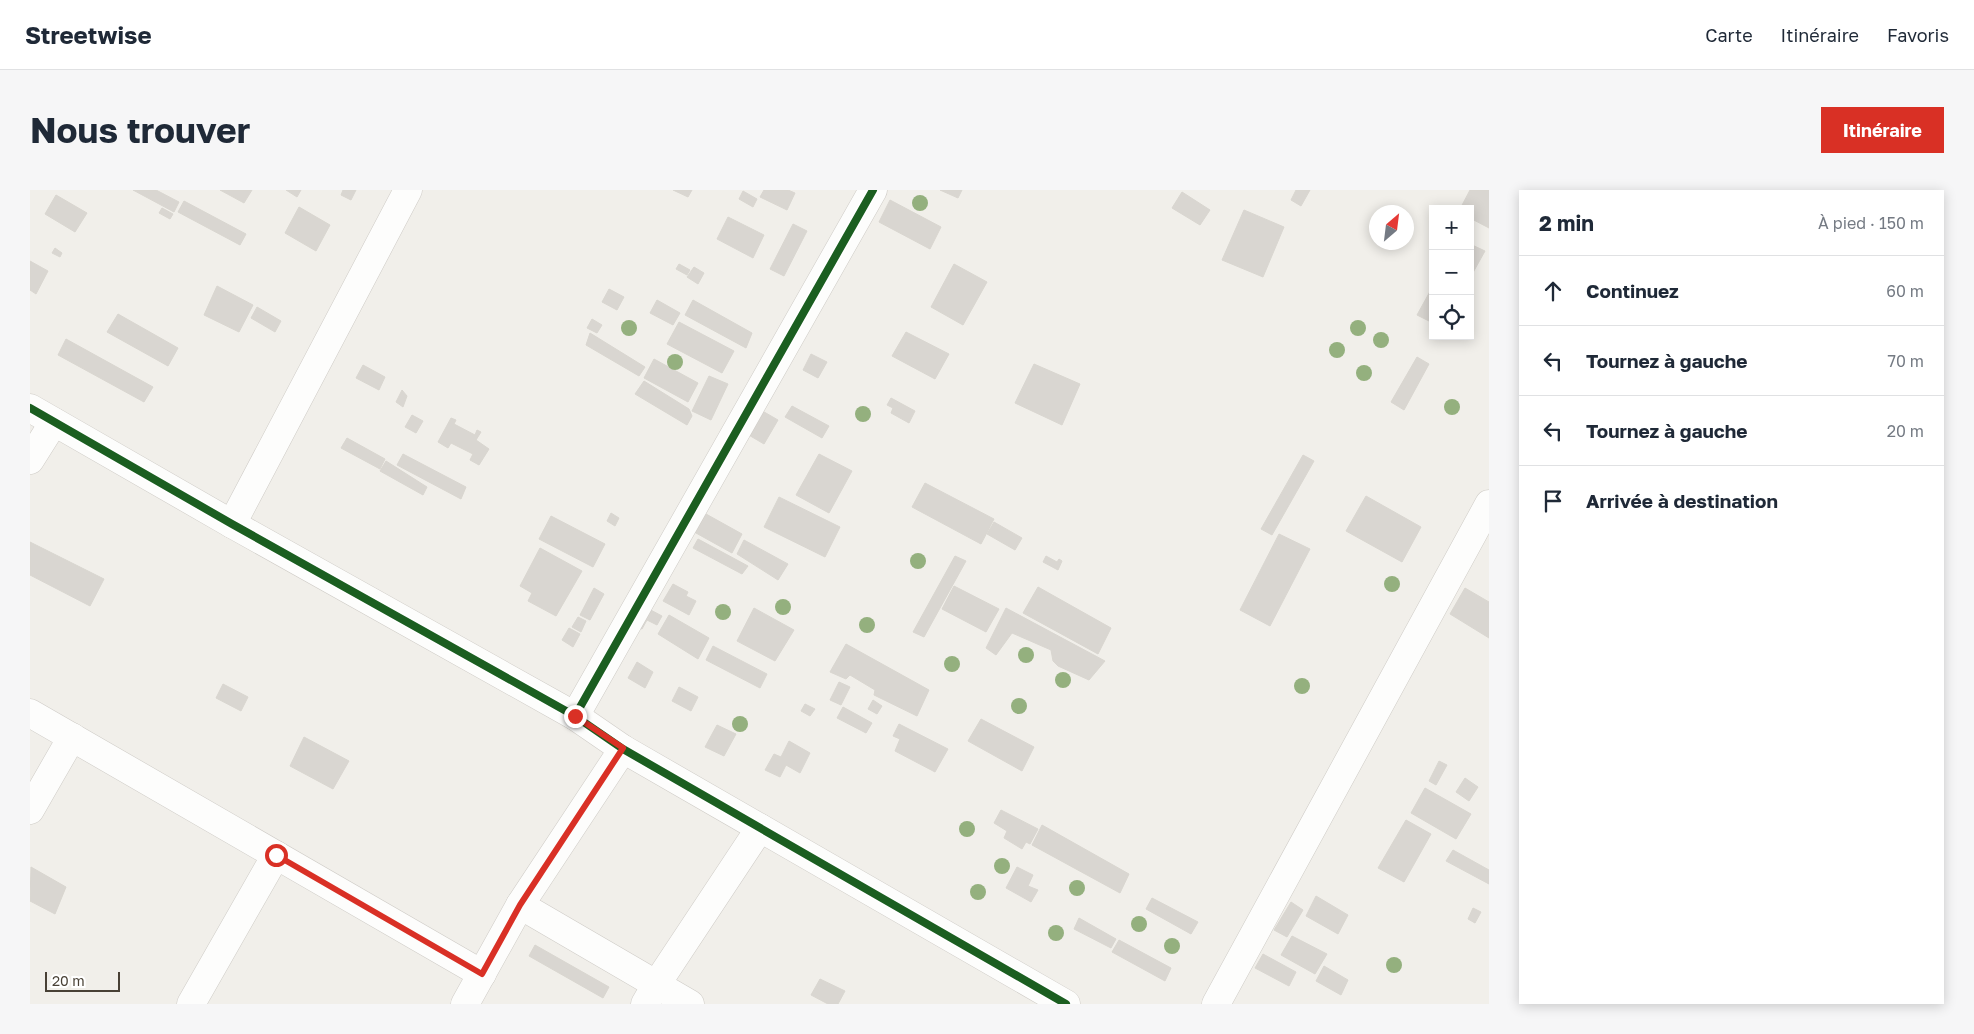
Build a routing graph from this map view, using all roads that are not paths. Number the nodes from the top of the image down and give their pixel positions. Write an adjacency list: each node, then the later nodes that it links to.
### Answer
1 (408, 190): 7 (street)
2 (873, 190): 9 (street)
3 (30, 408): 4 (street)
4 (54, 422): 5 (street); 7 (street)
5 (30, 460)
6 (1489, 504): 22 (street)
7 (232, 524): 9 (street)
8 (30, 713): 10 (street)
9 (575, 716): 11 (street)
10 (72, 737): 12 (street); 14 (street)
11 (623, 748): 13 (street); 15 (street)
12 (30, 810)
13 (760, 828): 17 (street); 21 (street)
14 (276, 855): 16 (street); 18 (street)
15 (520, 905): 16 (street); 17 (street)
16 (482, 974): 19 (street)
17 (651, 994): 20 (street)
18 (191, 1004)
19 (465, 1004)
20 (690, 1004)
21 (1066, 1004)
22 (1216, 1004)

